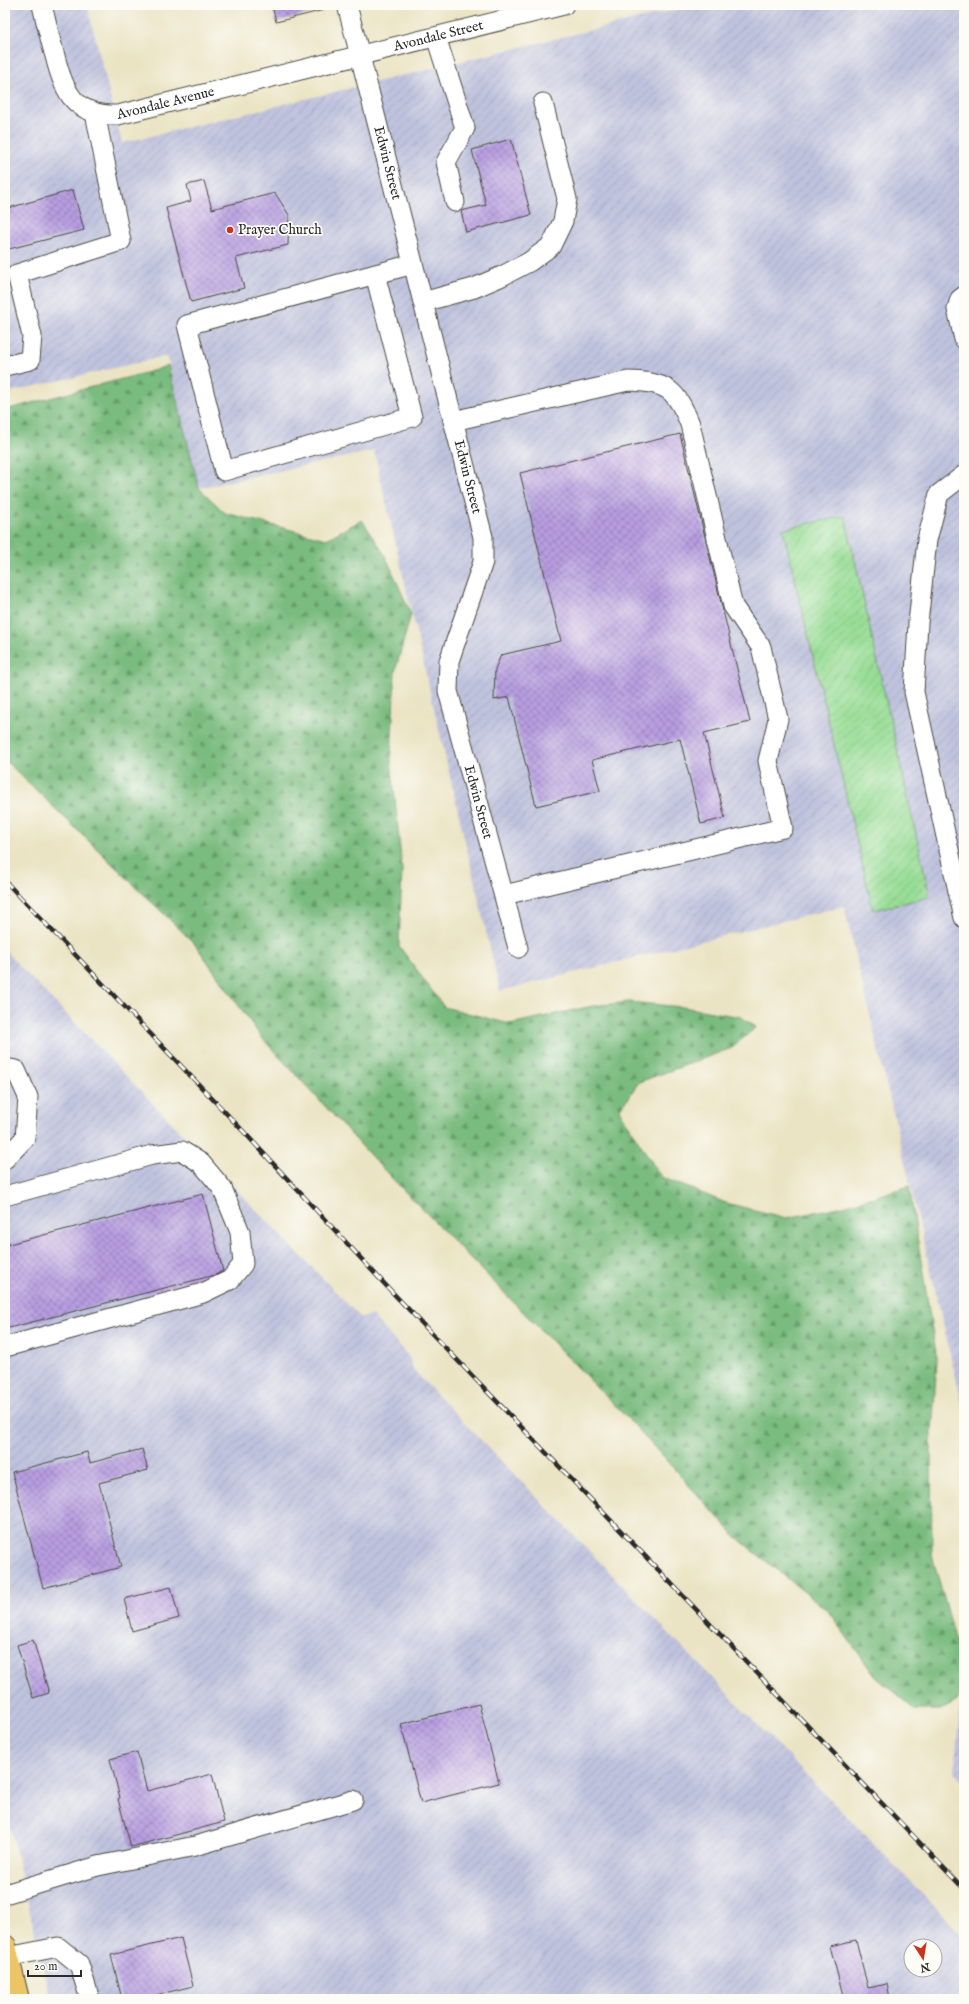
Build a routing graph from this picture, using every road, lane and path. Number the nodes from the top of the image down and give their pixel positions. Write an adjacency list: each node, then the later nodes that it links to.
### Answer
1 (42, 5): 7 (street, Avondale Avenue)
2 (347, 5): 5 (street, Edwin Street)
3 (564, 5): 4 (street, Avondale Street)
4 (436, 37): 5 (street, Avondale Street); 8 (street)
5 (360, 56): 7 (street, Avondale Avenue); 9 (street, Edwin Street)
6 (543, 103): 12 (street)
7 (95, 113): 14 (street)
8 (455, 202)
9 (413, 264): 10 (street); 12 (street, Edwin Street)
10 (375, 274): 10 (street)
11 (964, 296): 13 (street)
12 (423, 302): 15 (street, Edwin Street)
13 (964, 339)
14 (5, 366)
15 (453, 421): 17 (street, Edwin Street); 17 (street)
16 (964, 475): 18 (street)
17 (504, 895): 19 (street, Edwin Street)
18 (964, 918)
19 (518, 948)
20 (5, 1068): 21 (street)
21 (5, 1159)
22 (5, 1196): 23 (street)
23 (5, 1347)
24 (353, 1800): 25 (street)
25 (5, 1894)
26 (6, 1952): 27 (main road); 28 (street)
27 (18, 1999)
28 (90, 1999)

